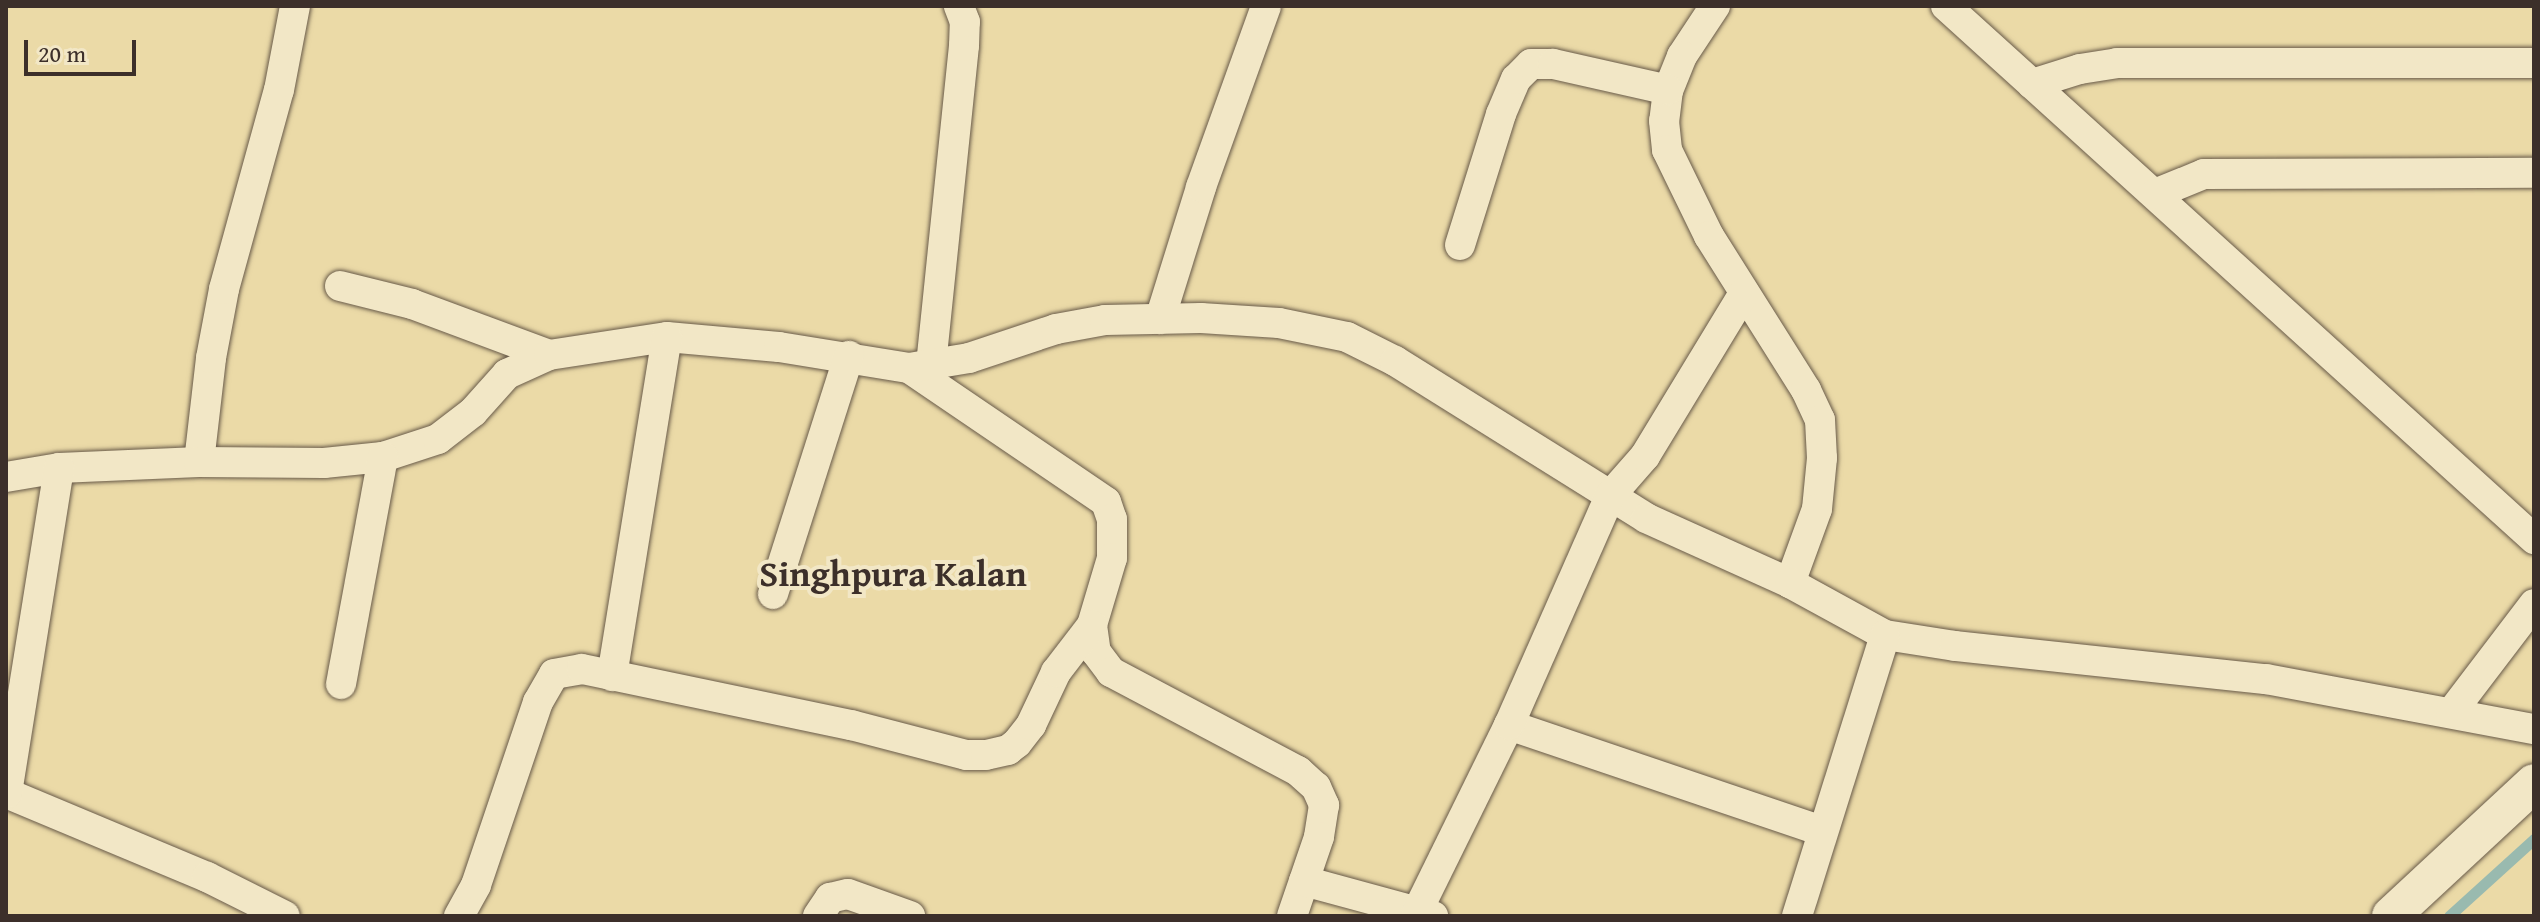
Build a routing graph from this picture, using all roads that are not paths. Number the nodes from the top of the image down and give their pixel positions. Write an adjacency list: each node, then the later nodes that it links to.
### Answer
1 (295, 6): 20 (street)
2 (959, 6): 18 (street)
3 (1266, 6): 14 (street)
4 (1715, 6): 8 (street)
5 (1946, 6): 7 (street)
6 (2534, 63): 7 (street)
7 (2032, 84): 10 (street)
8 (1668, 90): 11 (street); 13 (street)
9 (2534, 173): 10 (street)
10 (2155, 194): 24 (street)
11 (1460, 245)
12 (340, 286): 16 (street)
13 (1744, 293): 23 (street); 25 (street)
14 (1160, 319): 18 (street); 23 (street)
15 (667, 337): 16 (street); 17 (street); 30 (street)
16 (549, 355): 19 (street)
17 (849, 356): 18 (street); 26 (street)
18 (920, 366): 28 (street)
19 (383, 457): 20 (street); 31 (street)
20 (199, 462): 21 (street)
21 (59, 468): 22 (street); 36 (street)
22 (6, 477)
23 (1610, 496): 25 (street); 33 (street)
24 (2534, 539)
25 (1790, 583): 29 (street)
26 (773, 594)
27 (2534, 604): 32 (street)
28 (1092, 625): 30 (street); 38 (street)
29 (1885, 635): 32 (street); 37 (street)
30 (612, 676): 41 (street)
31 (341, 684)
32 (2451, 713): 34 (street)
33 (1509, 725): 37 (street); 39 (street)
34 (2534, 729)
35 (2534, 783): 46 (street)
36 (7, 793): 40 (street)
37 (1823, 831): 45 (street)
38 (1304, 881): 39 (street); 44 (street)
39 (1425, 914)
40 (285, 916)
41 (459, 916)
42 (818, 916): 43 (street)
43 (910, 916)
44 (1292, 916)
45 (1797, 916)
46 (2391, 916)

